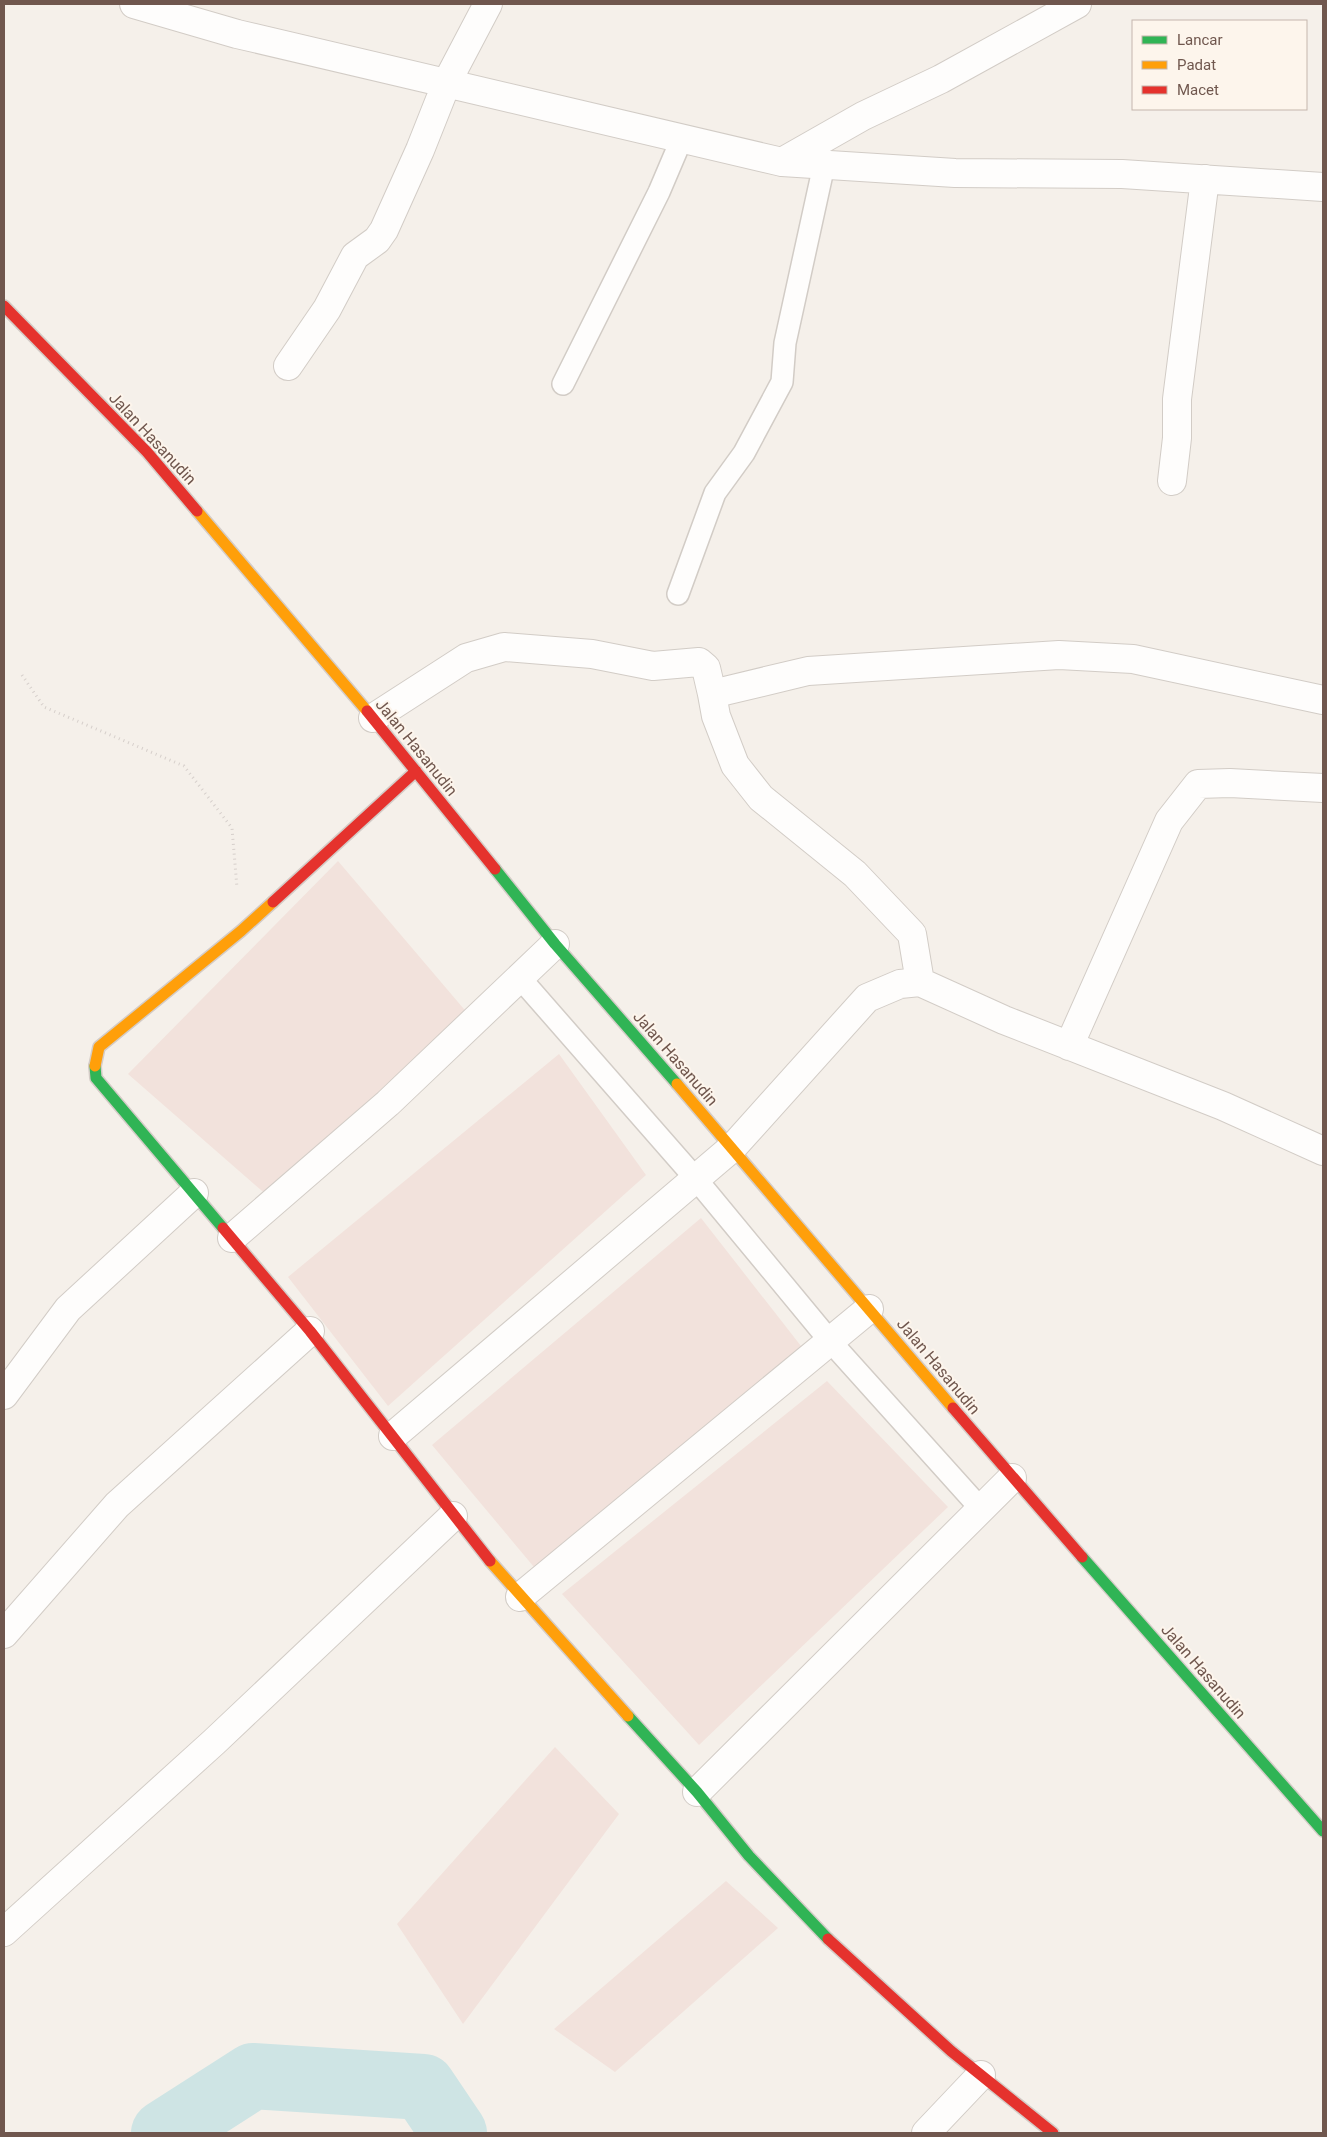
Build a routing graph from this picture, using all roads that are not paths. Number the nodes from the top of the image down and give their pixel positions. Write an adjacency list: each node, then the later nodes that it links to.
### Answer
1 (134, 4): 4 (street)
2 (488, 4): 4 (street)
3 (1077, 4): 6 (street)
4 (447, 82): 5 (street); 11 (street)
5 (682, 138): 6 (street); 12 (lane)
6 (782, 162): 7 (street)
7 (824, 165): 8 (street); 14 (lane)
8 (1205, 179): 9 (street); 13 (street)
9 (1323, 187)
10 (4, 306): 17 (main road, Jalan Hasanudin)
11 (288, 366)
12 (563, 384)
13 (1172, 481)
14 (678, 594)
15 (712, 694): 16 (street); 17 (street); 22 (street)
16 (1323, 700)
17 (373, 718): 18 (main road, Jalan Hasanudin)
18 (416, 771): 20 (main road, Jalan Hasanudin); 27 (main road)
19 (1323, 788): 23 (street)
20 (555, 944): 21 (street); 24 (main road, Jalan Hasanudin)
21 (520, 978): 26 (lane); 28 (street)
22 (920, 982): 23 (street); 24 (street)
23 (1069, 1046): 25 (street)
24 (733, 1147): 26 (street); 29 (main road, Jalan Hasanudin)
25 (1323, 1151)
26 (696, 1179): 31 (lane); 33 (street)
27 (194, 1193): 28 (main road); 32 (street)
28 (232, 1238): 30 (main road)
29 (869, 1309): 31 (street); 34 (main road, Jalan Hasanudin)
30 (310, 1331): 33 (main road); 38 (street)
31 (830, 1341): 35 (lane); 37 (street)
32 (4, 1395)
33 (393, 1436): 36 (main road)
34 (1012, 1478): 35 (street); 40 (main road, Jalan Hasanudin)
35 (981, 1509): 39 (street)
36 (453, 1516): 37 (main road); 41 (street)
37 (520, 1597): 39 (main road)
38 (4, 1634)
39 (697, 1792): 42 (main road)
40 (1323, 1831)
41 (4, 1932)
42 (981, 2075): 43 (street); 44 (main road)
43 (926, 2133)
44 (1053, 2133)

